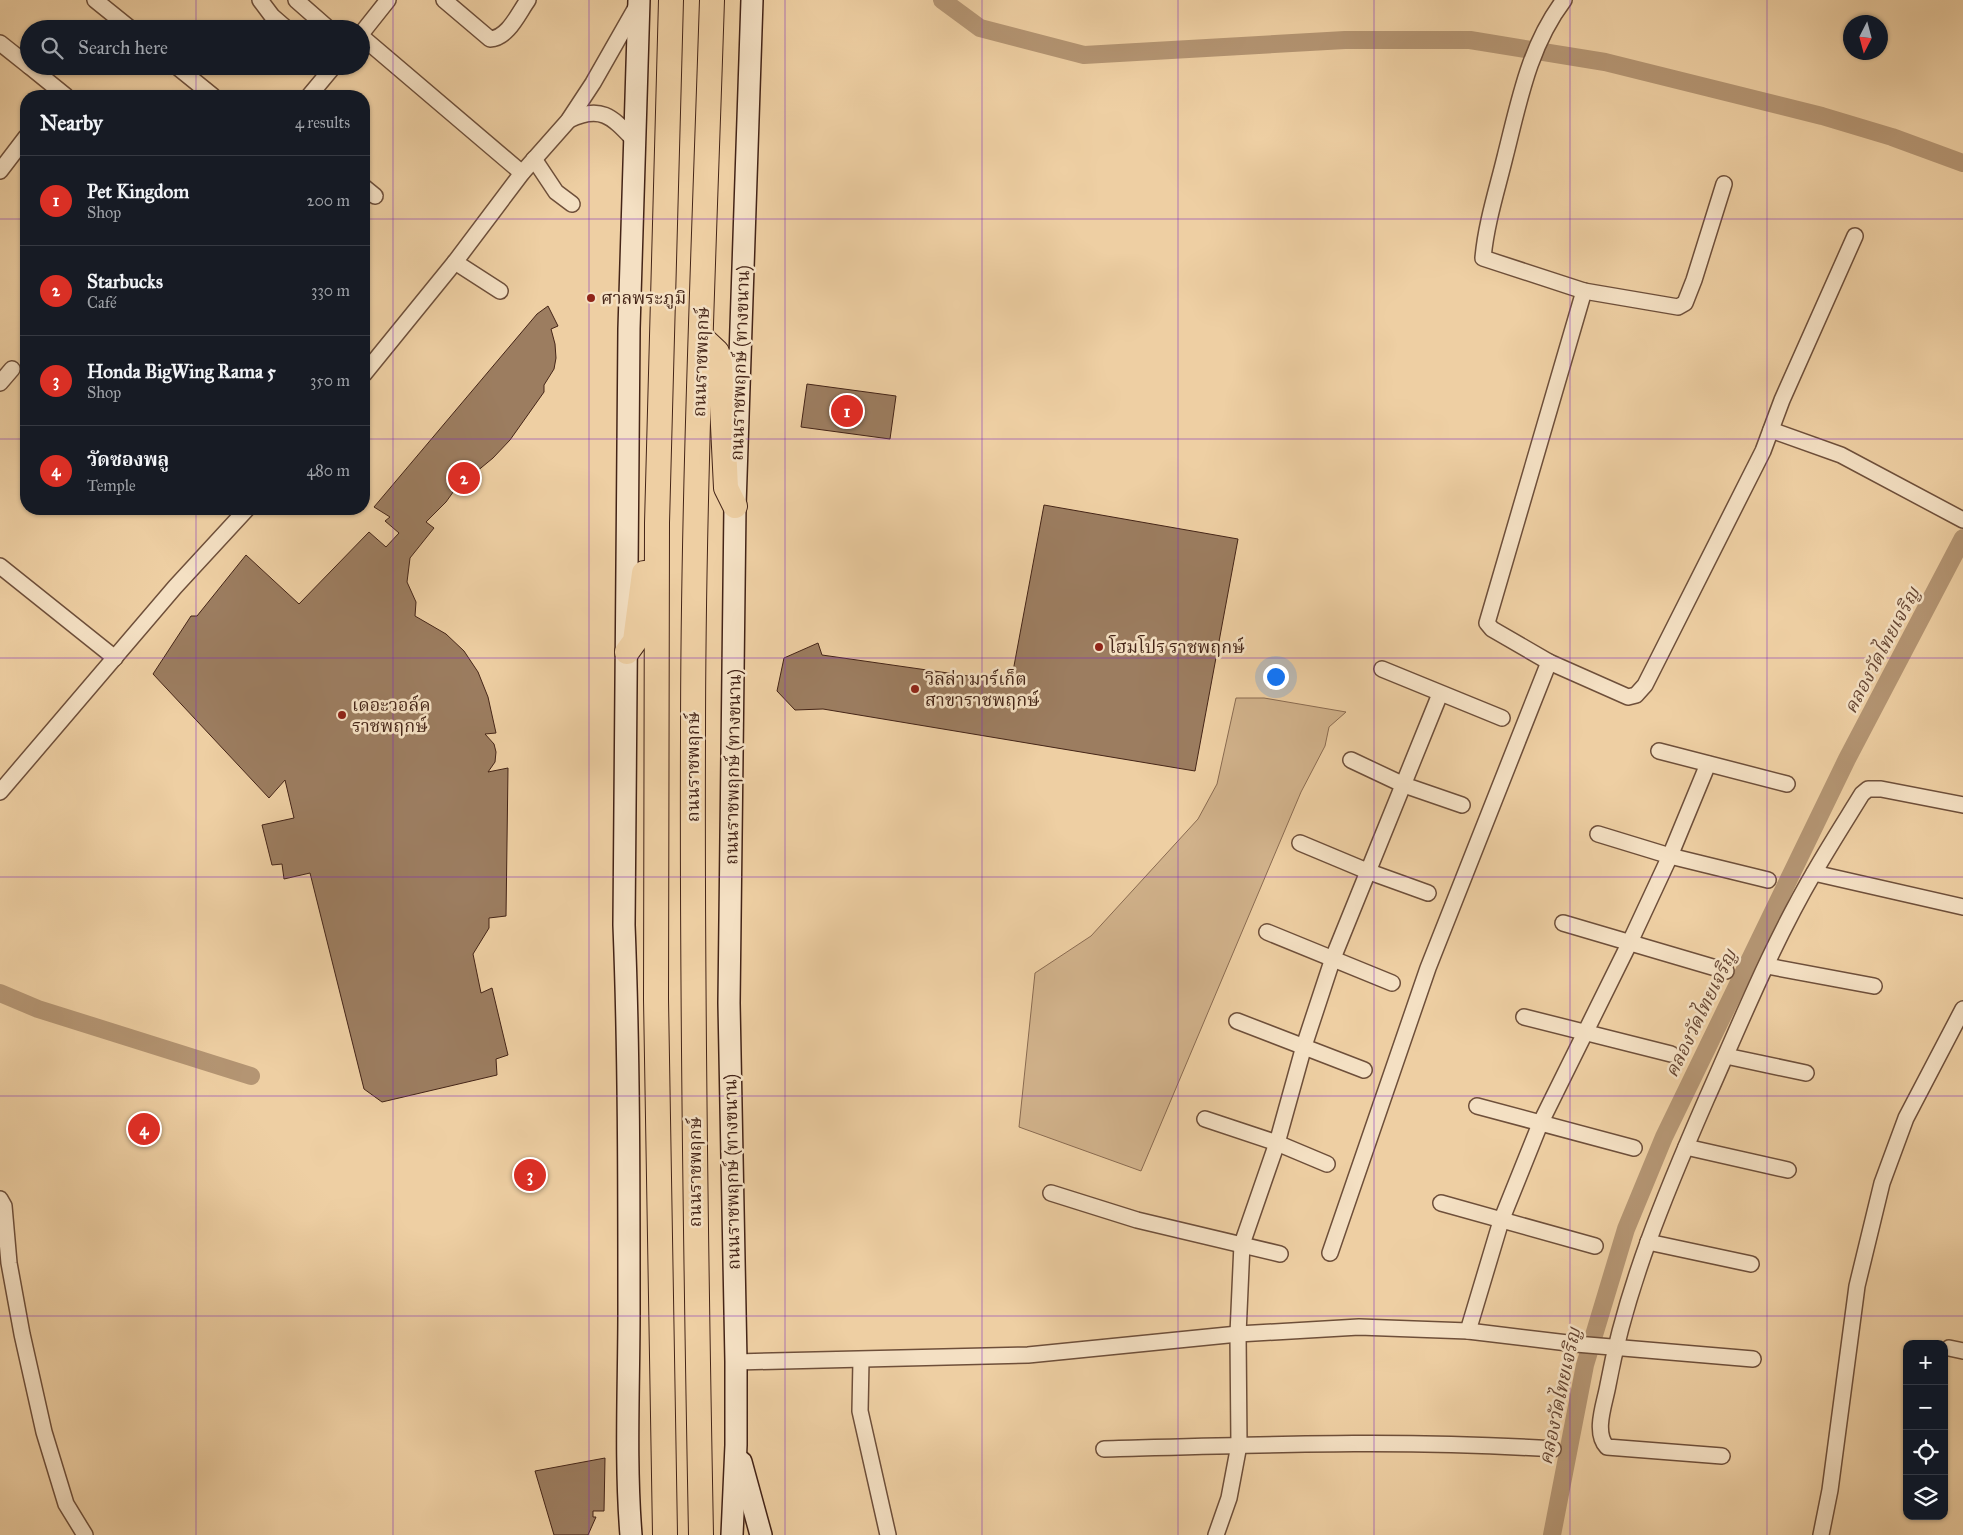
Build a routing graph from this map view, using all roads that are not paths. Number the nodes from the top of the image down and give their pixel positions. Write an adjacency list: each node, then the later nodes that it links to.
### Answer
1 (96, 0): 12 (street)
2 (260, 0): 13 (street)
3 (296, 0): 14 (street)
4 (388, 0): 15 (street)
5 (444, 0): 6 (street)
6 (528, 0)
7 (671, 0): 45 (main road, ถนนราชพฤกษ์)
8 (712, 0): 37 (main road, ถนนราชพฤกษ์)
9 (752, 0): 42 (main road, ถนนราชพฤกษ์ (ทางขนาน))
10 (1564, 0): 36 (street)
11 (638, 1): 25 (street); 26 (main road)
12 (120, 20)
13 (277, 20)
14 (319, 20)
15 (370, 23)
16 (0, 42): 18 (street)
17 (370, 43): 30 (street)
18 (20, 59)
19 (39, 75): 22 (street)
20 (187, 75): 23 (street)
21 (326, 75): 24 (street)
22 (55, 90)
23 (206, 90)
24 (314, 90)
25 (568, 121): 26 (street); 28 (street)
26 (635, 141): 47 (main road)
27 (20, 144): 29 (street)
28 (534, 159): 30 (street); 32 (street)
29 (0, 171)
30 (522, 173): 34 (street)
31 (1724, 184): 36 (street)
32 (572, 204)
33 (1855, 236): 41 (street)
34 (455, 262): 35 (street); 38 (street)
35 (500, 291)
36 (1584, 291): 49 (street)
37 (701, 337): 42 (main road); 120 (main road, ถนนราชพฤกษ์)
38 (370, 367)
39 (12, 368): 40 (street)
40 (0, 383)
41 (1770, 430): 44 (street); 49 (street)
42 (735, 506): 109 (main road, ถนนราชพฤกษ์ (ทางขนาน))
43 (242, 515): 48 (street)
44 (1961, 519)
45 (657, 523): 47 (main road); 119 (main road, ถนนราชพฤกษ์)
46 (0, 566): 48 (street)
47 (627, 652): 115 (main road)
48 (115, 658): 58 (street)
49 (1549, 662): 101 (street)
50 (1382, 669): 51 (street)
51 (1440, 694): 52 (street); 57 (street)
52 (1502, 718)
53 (1659, 751): 55 (street)
54 (1351, 760): 57 (street)
55 (1708, 764): 56 (street); 63 (street)
56 (1787, 784)
57 (1404, 785): 59 (street); 64 (street)
58 (0, 792)
59 (1462, 805)
60 (1963, 806): 65 (street)
61 (1598, 834): 63 (street)
62 (1300, 842): 64 (street)
63 (1670, 856): 66 (street); 71 (street)
64 (1367, 871): 67 (street); 72 (street)
65 (1814, 873): 68 (street); 73 (street)
66 (1768, 880)
67 (1428, 893)
68 (1963, 907)
69 (1563, 923): 71 (street)
70 (1267, 932): 72 (street)
71 (1630, 942): 74 (street); 80 (street)
72 (1333, 958): 75 (street); 81 (street)
73 (1767, 966): 76 (street); 83 (street)
74 (1726, 971)
75 (1392, 982)
76 (1874, 986)
77 (1963, 1009): 125 (street)
78 (1524, 1016): 80 (street)
79 (1237, 1021): 81 (street)
80 (1585, 1032): 82 (street); 88 (street)
81 (1304, 1046): 84 (street); 89 (street)
82 (1671, 1054)
83 (1726, 1056): 85 (street); 90 (street)
84 (1364, 1070)
85 (1806, 1072)
86 (1477, 1106): 88 (street)
87 (1205, 1119): 89 (street)
88 (1540, 1124): 91 (street); 97 (street)
89 (1277, 1143): 92 (street); 99 (street)
90 (1686, 1147): 93 (street); 98 (street)
91 (1634, 1148)
92 (1326, 1164)
93 (1788, 1170)
94 (1050, 1193): 99 (street)
95 (0, 1199): 116 (street)
96 (1441, 1203): 97 (street)
97 (1501, 1221): 100 (street); 104 (street)
98 (1648, 1242): 103 (street); 106 (street)
99 (1242, 1244): 102 (street); 105 (street)
100 (1594, 1246)
101 (1330, 1253)
102 (1280, 1254)
103 (1751, 1264)
104 (1468, 1331): 105 (street); 106 (street)
105 (1238, 1334): 108 (street); 111 (street)
106 (1609, 1347): 107 (street); 114 (street)
107 (1753, 1359)
108 (861, 1360): 109 (street); 123 (street)
109 (736, 1362): 110 (main road, ถนนราชพฤกษ์ (ทางขนาน))
110 (736, 1445): 121 (main road, ถนนราชพฤกษ์ (ทางขนาน)); 122 (main road)
111 (1239, 1445): 112 (street); 113 (street); 124 (street)
112 (1553, 1449)
113 (1104, 1450)
114 (1722, 1456)
115 (628, 1492): 117 (main road); 118 (main road)
116 (85, 1535)
117 (616, 1535)
118 (631, 1535)
119 (665, 1535)
120 (702, 1535)
121 (732, 1535)
122 (761, 1535)
123 (888, 1535)
124 (1216, 1535)
125 (1821, 1535)

